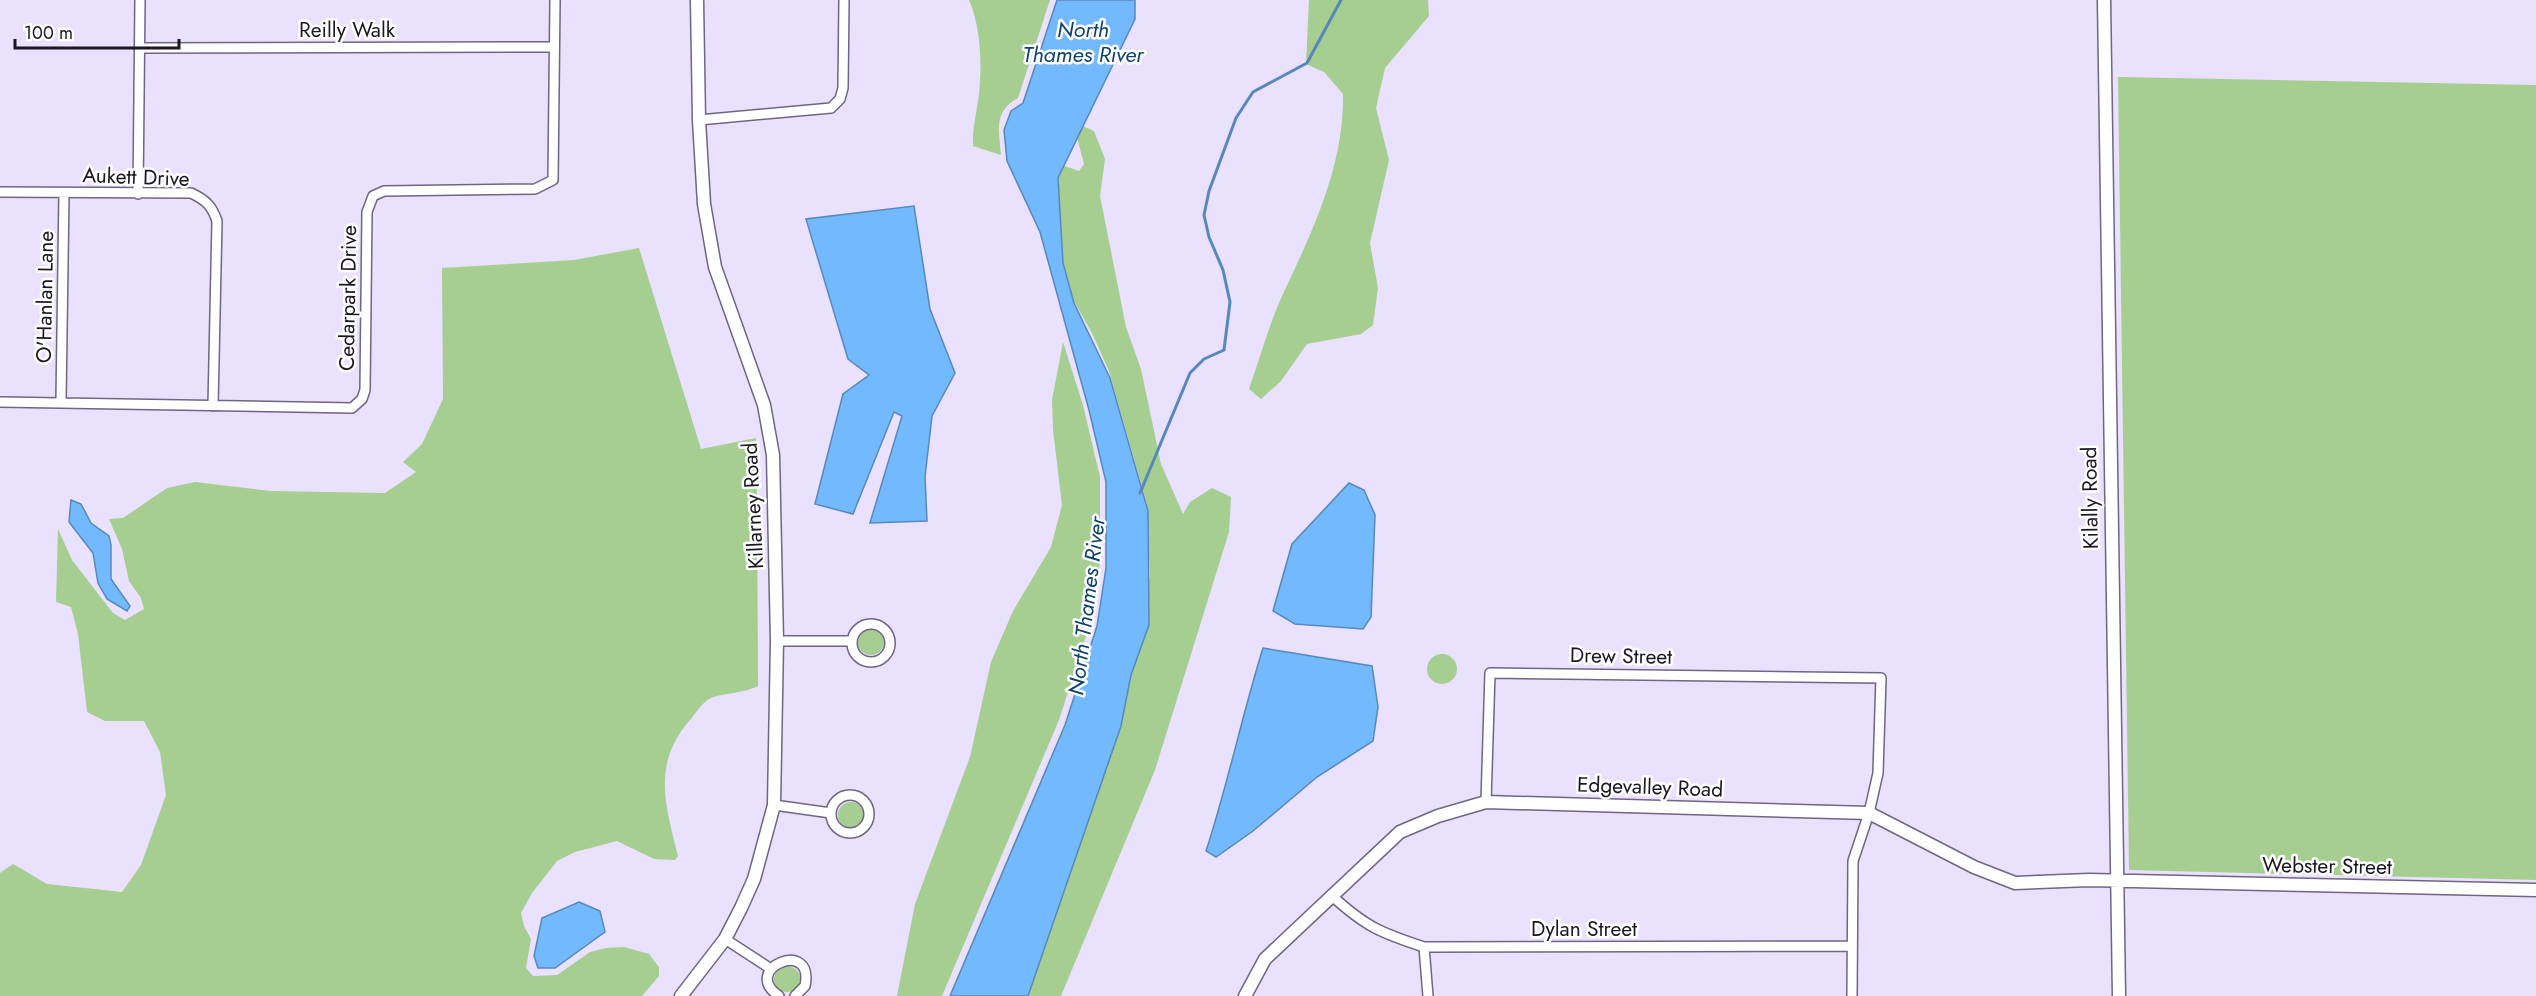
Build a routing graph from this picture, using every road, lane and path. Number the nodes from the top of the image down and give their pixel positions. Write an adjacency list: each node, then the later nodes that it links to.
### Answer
1 (140, 0): 7 (street)
2 (555, 0): 6 (street, Cedarpark Drive)
3 (697, 0): 8 (street, Killarney Road)
4 (844, 0): 8 (street)
5 (2104, 0): 21 (street, Kilally Road)
6 (554, 47): 7 (street, Reilly Walk); 14 (street, Cedarpark Drive)
7 (141, 48): 11 (street)
8 (699, 120): 15 (street, Killarney Road)
9 (0, 192): 10 (street, Aukett Drive)
10 (64, 193): 11 (street, Aukett Drive); 13 (street, O'Hanlan Lane)
11 (138, 194): 14 (street, Aukett Drive)
12 (0, 402): 13 (street, Cedarpark Drive)
13 (61, 402): 14 (street, Cedarpark Drive)
14 (213, 406)
15 (777, 641): 16 (street); 18 (street, Killarney Road)
16 (852, 641): 16 (street)
17 (1486, 802): 20 (street, Edgevalley Road); 20 (street, Drew Street); 23 (street, Edgevalley Road)
18 (774, 806): 19 (street); 24 (street, Killarney Road)
19 (831, 813): 19 (street)
20 (1869, 813): 21 (street, Edgevalley Road); 25 (street)
21 (2116, 882): 22 (street, Webster Street); 34 (street, Kilally Road)
22 (2536, 890)
23 (1332, 895): 26 (street, Dylan Street); 31 (street, Edgevalley Road)
24 (725, 939): 27 (street); 28 (street, Killarney Road)
25 (1851, 946): 26 (street, Dylan Street); 33 (street)
26 (1424, 947): 32 (street)
27 (771, 969): 29 (street); 30 (street)
28 (681, 996)
29 (779, 996)
30 (795, 996)
31 (1245, 996)
32 (1428, 996)
33 (1852, 996)
34 (2119, 996)

